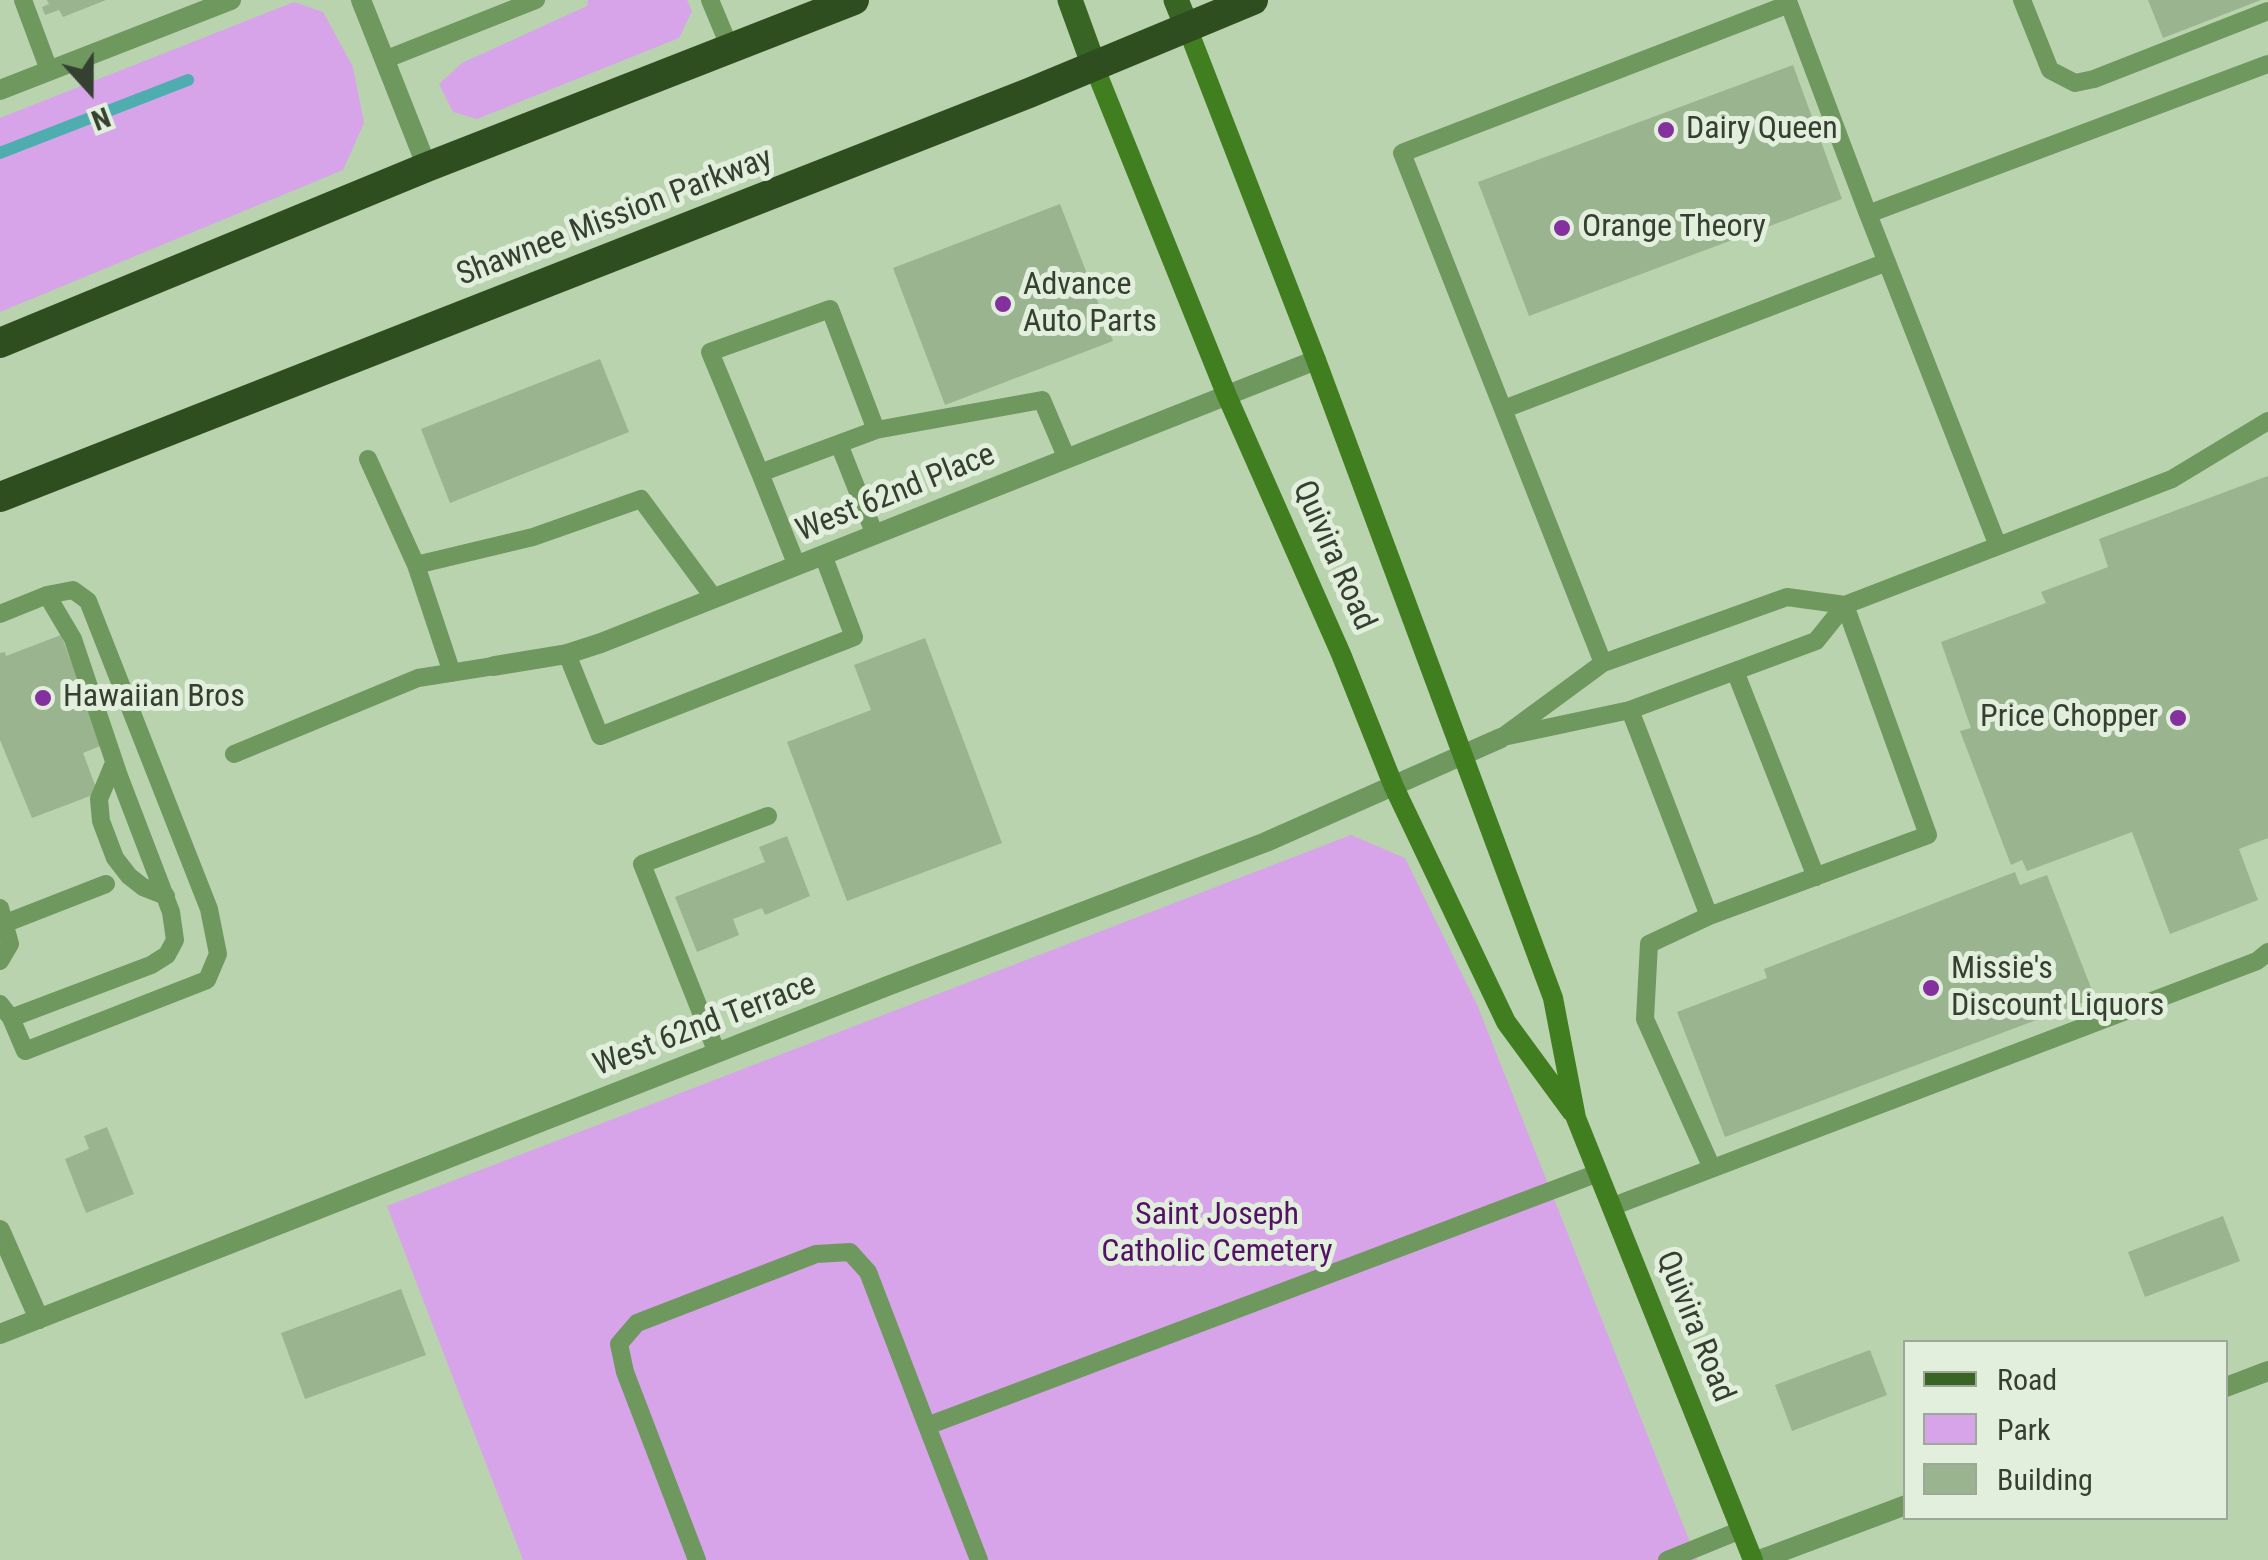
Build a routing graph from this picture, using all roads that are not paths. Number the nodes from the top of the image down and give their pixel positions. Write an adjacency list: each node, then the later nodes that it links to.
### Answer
1 (23, 0): 17 (lane)
2 (231, 0): 17 (street)
3 (361, 0): 14 (street)
4 (536, 0): 14 (lane)
5 (710, 0): 13 (lane)
6 (854, 0): 13 (highway)
7 (1070, 0): 16 (main road, Quivira Road)
8 (1254, 0): 12 (highway, Shawnee Mission Parkway)
9 (2022, 0): 11 (lane)
10 (1795, 2): 20 (lane); 27 (lane)
11 (2268, 12)
12 (1182, 14): 16 (highway, Shawnee Mission Parkway); 25 (main road, Quivira Road)
13 (730, 48): 19 (highway)
14 (384, 60): 19 (street)
15 (2268, 64): 20 (lane)
16 (1094, 66): 26 (main road, Quivira Road); 34 (highway, Shawnee Mission Parkway)
17 (49, 70): 18 (street)
18 (0, 90)
19 (428, 167): 22 (highway)
20 (1868, 214): 21 (lane)
21 (1886, 262): 27 (lane); 36 (lane)
22 (34, 329): 23 (highway); 24 (highway)
23 (0, 343)
24 (0, 358)
25 (1316, 360): 26 (street, West 62nd Place); 52 (main road, Quivira Road)
26 (1227, 396): 31 (street, West 62nd Place); 54 (main road, Quivira Road)
27 (1504, 409): 45 (lane)
28 (2268, 421): 36 (lane)
29 (876, 430): 30 (lane); 31 (lane); 33 (lane)
30 (838, 444): 33 (lane); 35 (lane)
31 (1067, 458): 35 (street, West 62nd Place)
32 (368, 459): 38 (lane)
33 (760, 473): 39 (lane)
34 (0, 497)
35 (874, 536): 37 (street, West 62nd Place)
36 (1998, 546): 42 (lane)
37 (822, 555): 39 (street, West 62nd Place); 44 (lane)
38 (416, 565): 41 (lane); 48 (lane)
39 (797, 566): 41 (street, West 62nd Place)
40 (47, 596): 43 (lane); 53 (lane); 63 (lane)
41 (714, 598): 44 (street, West 62nd Place)
42 (1845, 605): 45 (lane); 47 (lane); 56 (lane)
43 (0, 614)
44 (567, 654): 46 (street, West 62nd Place)
45 (1604, 663): 50 (lane)
46 (494, 666): 48 (lane)
47 (1734, 671): 49 (lane); 56 (lane)
48 (452, 673): 51 (lane)
49 (1630, 710): 50 (lane); 60 (lane)
50 (1500, 738): 52 (street, West 62nd Terrace)
51 (234, 754)
52 (1462, 756): 54 (street, West 62nd Terrace); 65 (main road, Quivira Road)
53 (114, 763): 58 (lane); 58 (lane)
54 (1394, 787): 64 (street, West 62nd Terrace); 65 (main road, Quivira Road)
55 (768, 816): 64 (lane)
56 (1816, 877): 60 (lane)
57 (106, 884): 59 (lane)
58 (166, 896): 63 (lane)
59 (3, 916): 62 (lane)
60 (1709, 916): 66 (lane)
61 (2268, 952): 66 (lane)
62 (0, 960)
63 (5, 1011)
64 (717, 1053): 70 (street, West 62nd Terrace)
65 (1576, 1118): 67 (main road, Quivira Road)
66 (1712, 1168): 68 (lane)
67 (1598, 1173): 68 (main road, Quivira Road); 74 (lane)
68 (1611, 1206): 76 (main road, Quivira Road)
69 (0, 1230): 70 (street)
70 (39, 1320): 71 (street, West 62nd Terrace)
71 (0, 1334)
72 (2268, 1371): 73 (street)
73 (2228, 1386)
74 (927, 1426): 77 (lane); 78 (lane)
75 (1903, 1507): 80 (street)
76 (1741, 1530): 79 (lane); 80 (main road, Quivira Road)
77 (697, 1560)
78 (979, 1560)
79 (1666, 1560)
80 (1756, 1560)

